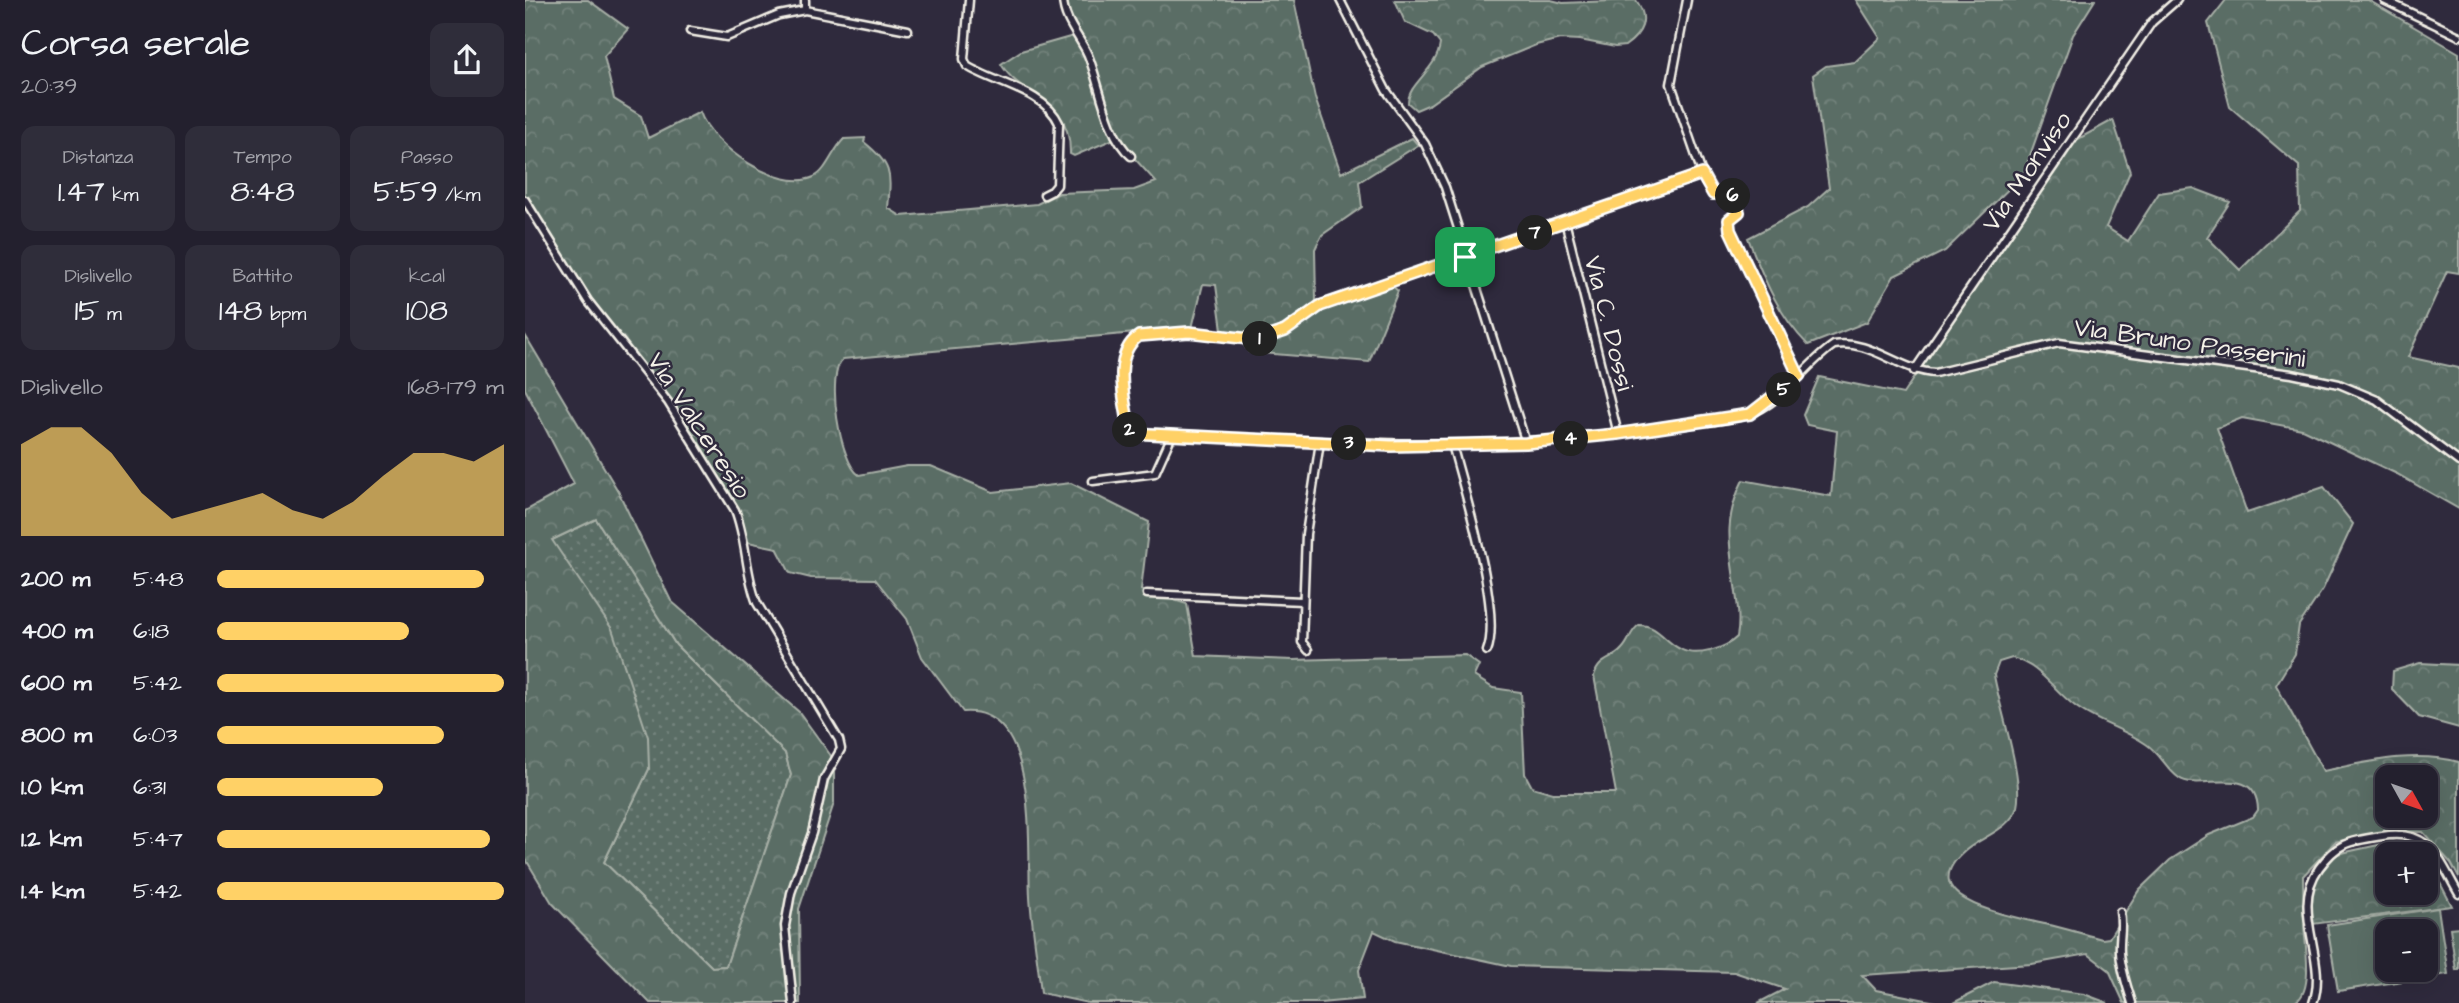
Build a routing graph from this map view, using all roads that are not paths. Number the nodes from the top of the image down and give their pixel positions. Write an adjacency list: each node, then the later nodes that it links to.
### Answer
1 (805, 0): 8 (street)
2 (1063, 0): 12 (street)
3 (1340, 0): 17 (street)
4 (1687, 0): 13 (street)
5 (2177, 0): 18 (street, Via Monviso)
6 (2384, 0): 11 (street)
7 (968, 2): 14 (street)
8 (806, 10): 9 (street); 10 (street)
9 (908, 30)
10 (690, 31)
11 (2459, 36)
12 (1131, 156)
13 (1702, 174): 16 (street); 19 (street)
14 (1044, 195)
15 (525, 200): 33 (street, Via Valceresio)
16 (1565, 221): 17 (street); 20 (street, Via C. Dossi)
17 (1465, 257): 21 (street, Via Bruno Passerini); 23 (street)
18 (1915, 371): 19 (street, Via Bruno Passerini); 25 (street, Via Bruno Passerini)
19 (1799, 376): 20 (street, Via Bruno Passerini)
20 (1618, 434): 23 (street, Via Bruno Passerini)
21 (1172, 435): 22 (street, Via Bruno Passerini); 26 (street)
22 (1320, 442): 24 (street, Via Bruno Passerini); 28 (street)
23 (1526, 443): 24 (street, Via Bruno Passerini)
24 (1452, 444): 30 (street)
25 (2459, 462)
26 (1093, 481)
27 (1147, 594): 28 (street)
28 (1302, 601): 29 (street)
29 (1308, 650)
30 (1487, 651)
31 (2459, 894): 35 (street)
32 (2120, 912): 34 (street)
33 (793, 1003)
34 (2132, 1003)
35 (2313, 1003)

